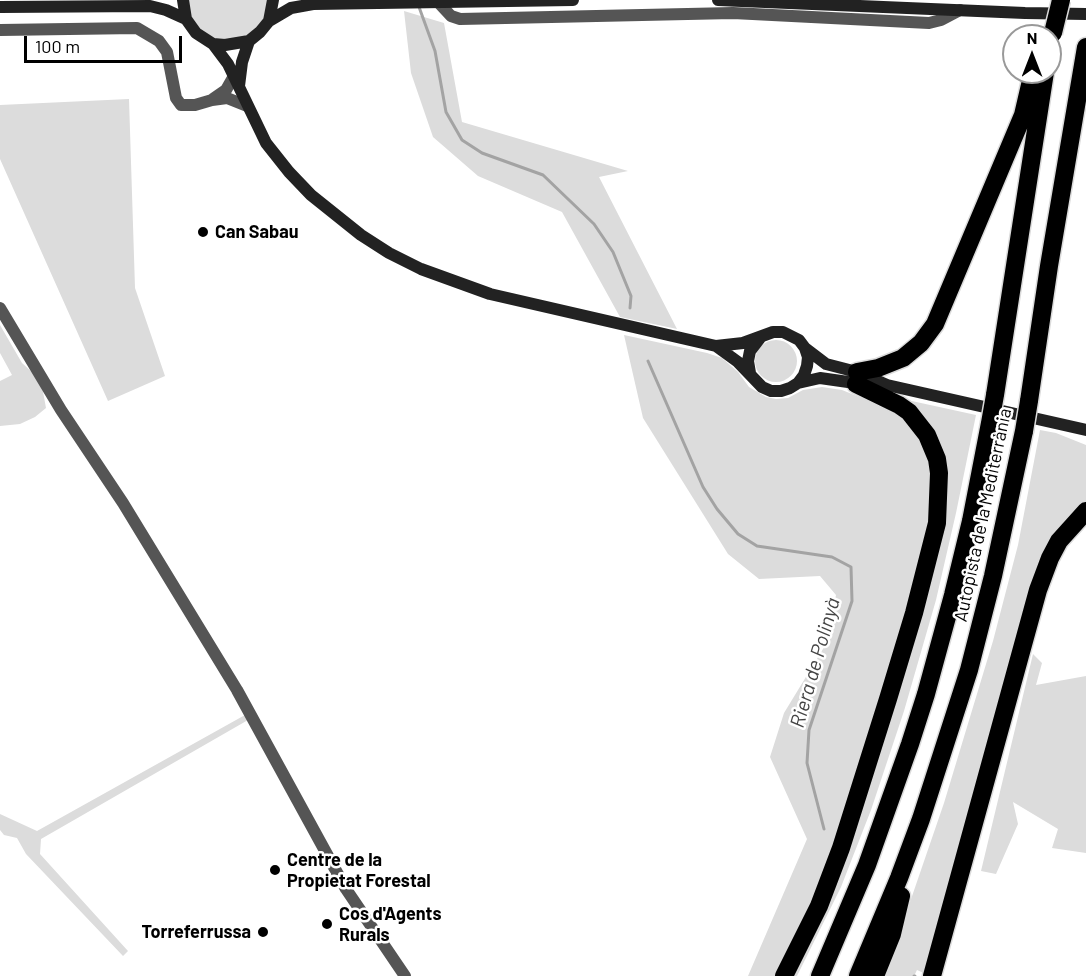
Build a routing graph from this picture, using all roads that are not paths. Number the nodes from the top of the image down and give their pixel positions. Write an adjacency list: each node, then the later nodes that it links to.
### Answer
1 (147, 0): 9 (main road)
2 (183, 0): 13 (main road)
3 (273, 0): 14 (main road)
4 (573, 0): 7 (main road)
5 (718, 0): 11 (main road)
6 (1061, 0): 15 (highway, bridge)
7 (433, 2): 11 (street); 14 (main road)
8 (77, 3): 9 (main road); 10 (main road)
9 (127, 6): 13 (main road)
10 (0, 7)
11 (960, 10): 12 (main road)
12 (1086, 14)
13 (186, 19): 18 (main road)
14 (268, 21): 17 (main road)
15 (1055, 24)
16 (0, 30): 24 (street)
17 (249, 41): 18 (main road); 23 (main road)
18 (213, 44): 20 (main road)
19 (1086, 47): 35 (highway, Autopista de la Mediterrània, bridge)
20 (234, 76): 23 (main road); 24 (street)
21 (1030, 84): 30 (highway)
22 (1044, 84): 36 (highway, Autopista de la Mediterrània, bridge)
23 (239, 87): 25 (main road)
24 (212, 99): 25 (street)
25 (247, 106): 28 (main road)
26 (0, 308): 38 (street)
27 (763, 335): 28 (main road); 29 (main road); 31 (main road)
28 (716, 346): 31 (main road)
29 (805, 348): 30 (main road); 32 (main road)
30 (857, 378): 32 (main road); 33 (main road); 39 (highway)
31 (754, 380): 32 (main road)
32 (798, 383)
33 (1086, 430)
34 (1086, 511): 37 (highway)
35 (921, 819): 42 (highway, Autopista de la Mediterrània); 43 (highway)
36 (847, 914): 40 (highway); 41 (highway, Autopista de la Mediterrània)
37 (933, 974)
38 (405, 976)
39 (783, 976)
40 (809, 976)
41 (820, 976)
42 (858, 976)
43 (875, 976)

